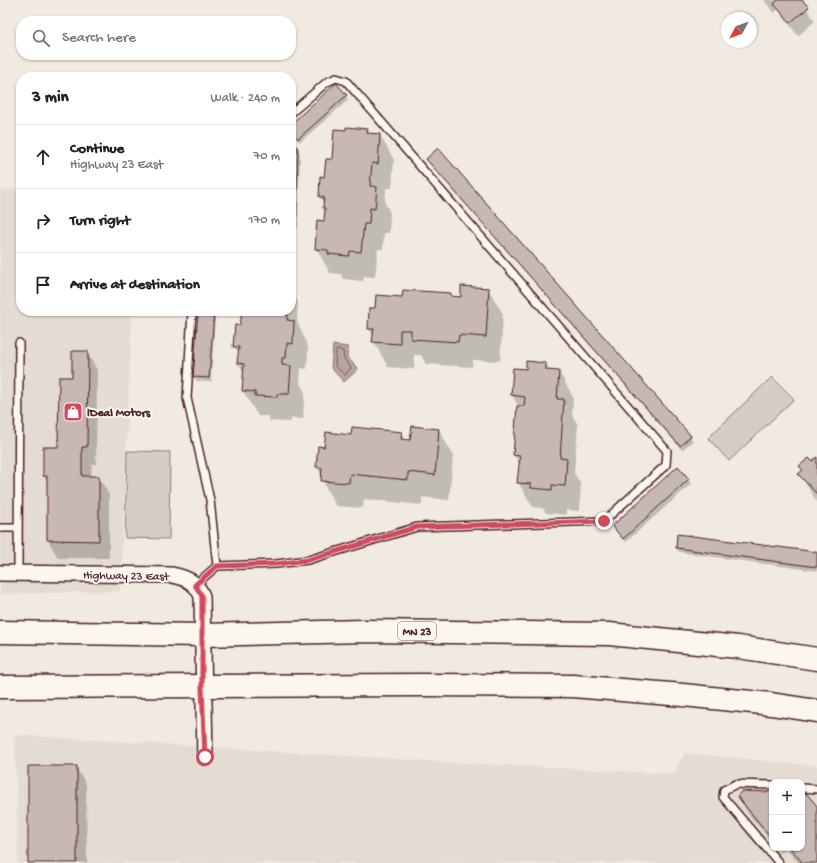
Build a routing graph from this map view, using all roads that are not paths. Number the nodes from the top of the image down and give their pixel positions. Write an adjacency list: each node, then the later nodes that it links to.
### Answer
1 (296, 109): 6 (lane)
2 (192, 316): 6 (lane)
3 (19, 343): 5 (lane)
4 (0, 528): 5 (lane)
5 (18, 528): 8 (lane)
6 (217, 566): 9 (lane)
7 (0, 573): 8 (street, Highway 23 East)
8 (18, 573): 9 (street, Highway 23 East)
9 (195, 585): 11 (street)
10 (0, 632): 11 (highway, MN 23)
11 (202, 635): 12 (highway, MN 23); 14 (street)
12 (817, 659)
13 (0, 687): 14 (highway)
14 (202, 687): 15 (highway); 16 (street)
15 (817, 711)
16 (205, 757)
17 (769, 785): 20 (lane)
18 (805, 788): 19 (lane)
19 (817, 789)
20 (779, 863)

